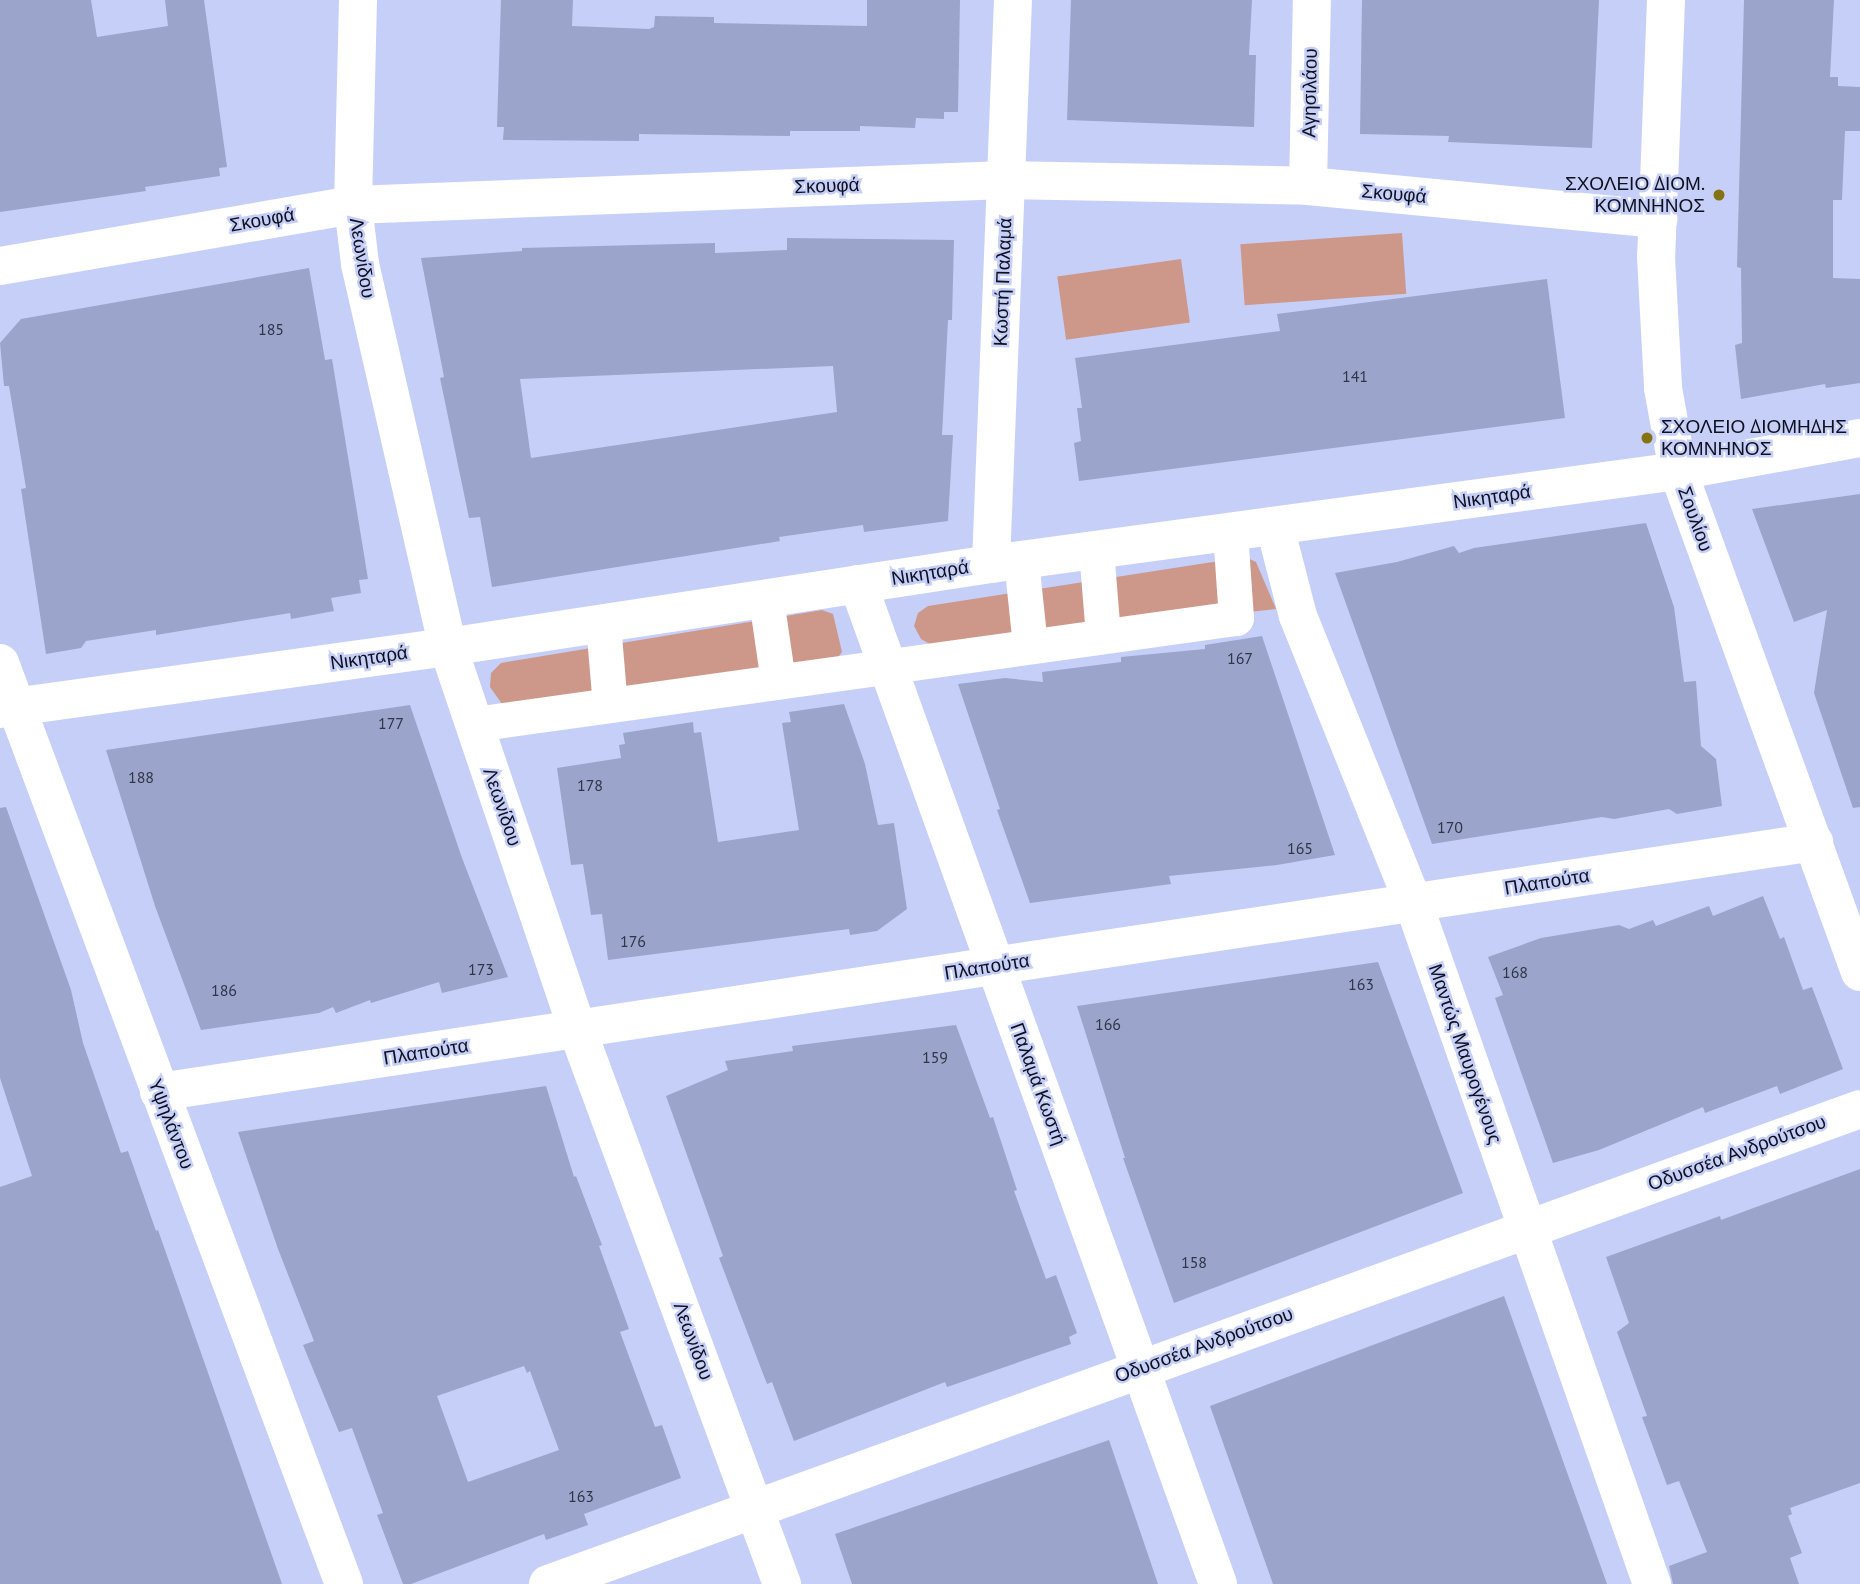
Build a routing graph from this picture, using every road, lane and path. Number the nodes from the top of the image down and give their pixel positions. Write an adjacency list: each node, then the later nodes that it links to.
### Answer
1 (358, 0): 7 (street, Λεωνίδου)
2 (1013, 0): 5 (street, Κωστή Παλαμά)
3 (1312, 0): 6 (street, Αγησιλάου)
4 (1666, 0): 8 (street, Σουλίου)
5 (1006, 180): 6 (street, Σκουφά); 7 (street, Σκουφά); 15 (street, Κωστή Παλαμά)
6 (1308, 186): 8 (street, Σκουφά)
7 (353, 205): 9 (street, Σκουφά); 21 (street, Λεωνίδου)
8 (1658, 219): 11 (street, Σουλίου)
9 (0, 265)
10 (1860, 438): 11 (street, Νικηταρά)
11 (1678, 471): 12 (street, Νικηταρά); 28 (street, Σουλίου)
12 (1275, 527): 13 (street, Νικηταρά); 29 (street, Μαντώς Μαυρογένους)
13 (1230, 532): 14 (street, Νικηταρά); 19 (street)
14 (1096, 550): 15 (street, Νικηταρά); 19 (street)
15 (1006, 562): 16 (street, Νικηταρά); 20 (street)
16 (858, 584): 17 (street, Νικηταρά); 23 (street, Παλαμά Κωστή)
17 (766, 598): 18 (street, Νικηταρά); 24 (street)
18 (603, 624): 21 (street, Νικηταρά); 25 (street)
19 (1103, 636): 20 (street)
20 (1030, 645): 23 (street)
21 (448, 647): 26 (street, Νικηταρά); 27 (street, Λεωνίδου)
22 (0, 663): 26 (street, Υψηλάντου)
23 (888, 665): 24 (street); 30 (street, Παλαμά Κωστή)
24 (778, 681): 25 (street)
25 (610, 705): 27 (street)
26 (8, 708): 33 (street, Υψηλάντου)
27 (474, 724): 32 (street, Λεωνίδου)
28 (1814, 842): 29 (street, Πλαπούτα); 31 (street, Σουλίου)
29 (1413, 902): 30 (street, Πλαπούτα); 35 (street, Μαντώς Μαυρογένους)
30 (994, 966): 32 (street, Πλαπούτα); 36 (street, Παλαμά Κωστή)
31 (1860, 972)
32 (577, 1029): 33 (street, Πλαπούτα); 37 (street, Λεωνίδου)
33 (159, 1092): 38 (street, Υψηλάντου)
34 (1860, 1109): 35 (street, Οδυσσέα Ανδρούτσου)
35 (1525, 1228): 36 (street, Οδυσσέα Ανδρούτσου); 42 (street, Μαντώς Μαυρογένους)
36 (1142, 1367): 37 (street, Οδυσσέα Ανδρούτσου); 41 (street, Παλαμά Κωστή)
37 (755, 1508): 39 (street, Οδυσσέα Ανδρούτσου); 40 (street, Λεωνίδου)
38 (344, 1584)
39 (548, 1584)
40 (782, 1584)
41 (1218, 1584)
42 (1652, 1584)

